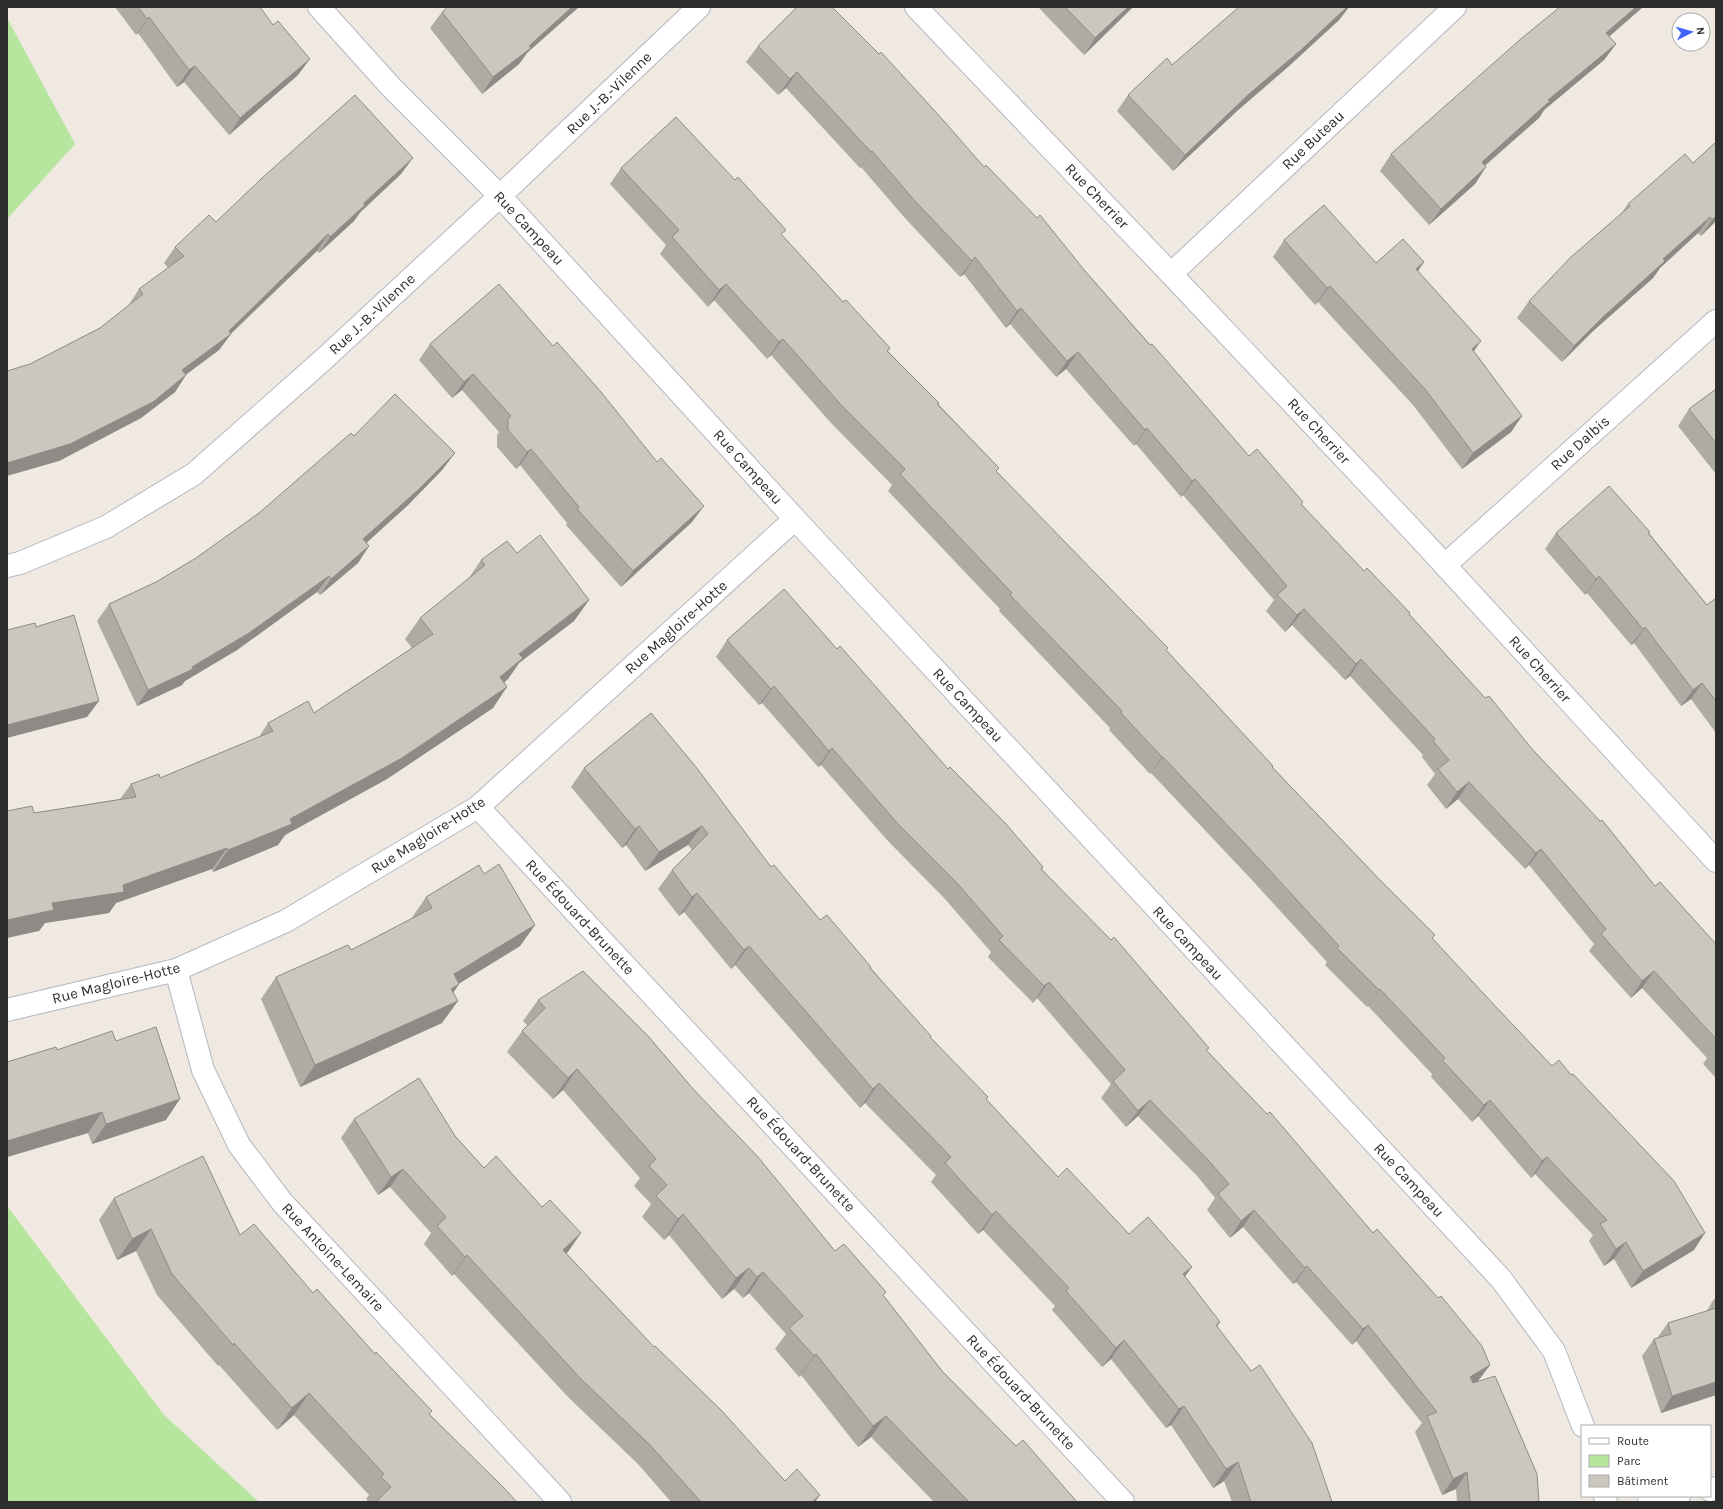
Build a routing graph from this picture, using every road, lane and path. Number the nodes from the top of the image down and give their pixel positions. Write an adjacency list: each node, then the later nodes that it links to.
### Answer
1 (319, 7): 5 (street, Rue Campeau)
2 (699, 7): 5 (street, Rue J.-B.-Vilenne)
3 (916, 7): 6 (street, Rue Cherrier)
4 (1455, 7): 6 (street, Rue Buteau)
5 (500, 196): 8 (street, Rue Campeau); 10 (street, Rue J.-B.-Vilenne)
6 (1171, 274): 9 (street, Rue Cherrier)
7 (1716, 321): 9 (street, Rue Dalbis)
8 (795, 519): 11 (street, Rue Magloire-Hotte); 15 (street, Rue Campeau)
9 (1445, 565): 12 (street, Rue Cherrier)
10 (7, 566)
11 (478, 807): 13 (street, Rue Magloire-Hotte); 18 (street, Rue Édouard-Brunette)
12 (1716, 861)
13 (176, 970): 14 (street, Rue Magloire-Hotte); 17 (street, Rue Antoine-Lemaire)
14 (7, 1010)
15 (1582, 1425)
16 (1674, 1497): 19 (street)
17 (560, 1502)
18 (1122, 1502)
19 (1649, 1502)

